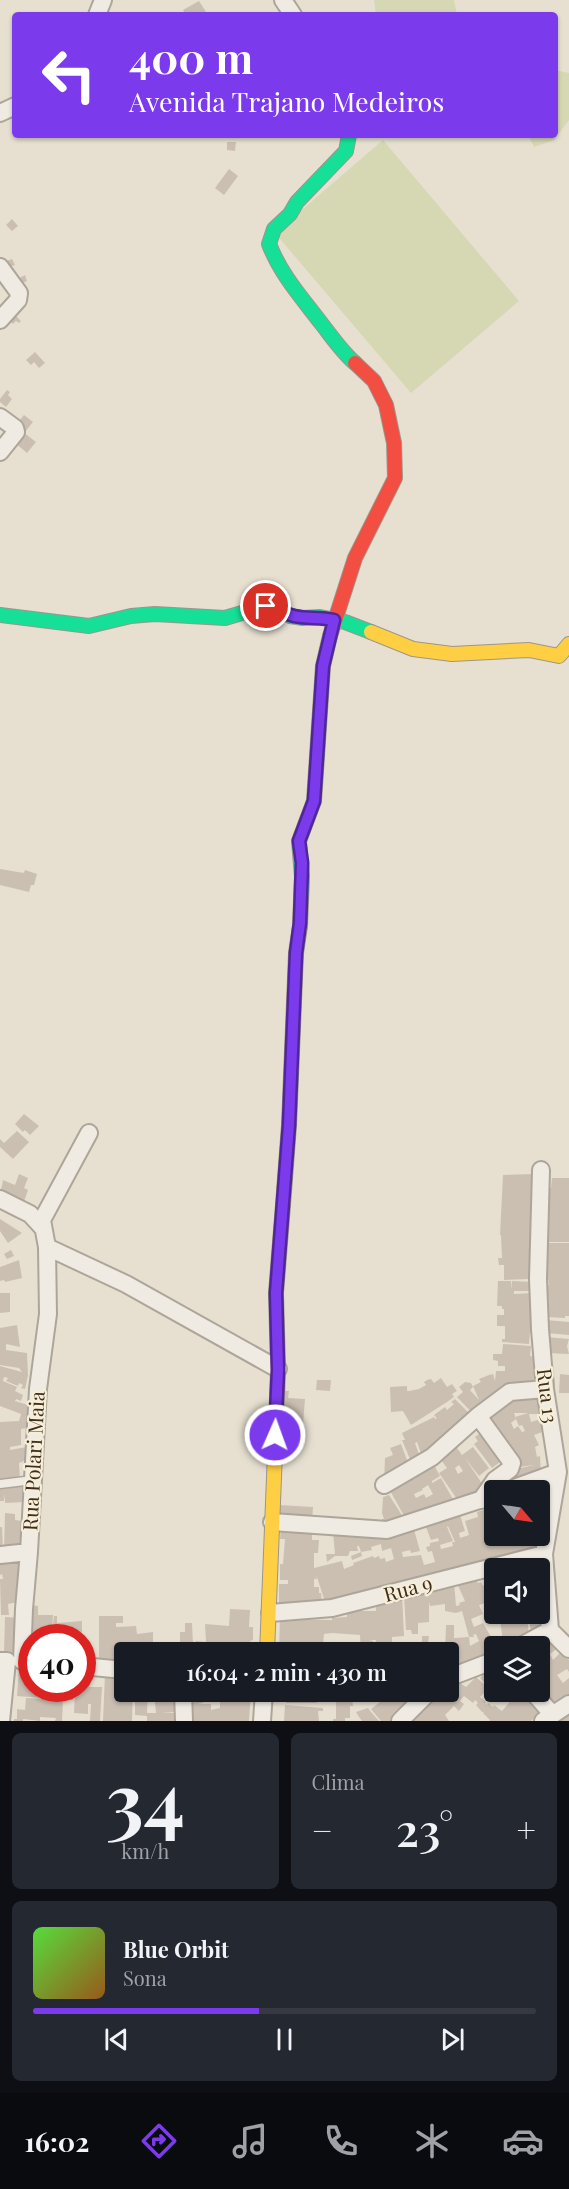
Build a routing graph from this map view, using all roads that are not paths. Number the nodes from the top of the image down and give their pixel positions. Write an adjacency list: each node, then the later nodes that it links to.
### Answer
1 (348, 138): 7 (street)
2 (0, 267): 3 (street)
3 (0, 320)
4 (0, 417): 5 (street)
5 (0, 453)
6 (0, 615): 7 (street)
7 (334, 620): 8 (street); 14 (street)
8 (569, 644)
9 (89, 1133): 12 (street)
10 (541, 1170): 15 (street, Rua 13)
11 (0, 1199): 12 (street)
12 (42, 1227): 13 (street, Rua Polari Maia)
13 (47, 1247): 14 (street); 18 (street, Rua Polari Maia)
14 (278, 1370): 24 (street)
15 (545, 1389): 16 (street); 17 (street, Rua 13)
16 (478, 1416): 19 (street); 22 (street)
17 (558, 1472): 20 (street); 26 (street, Rua 13)
18 (33, 1480): 21 (lane); 25 (street, Rua Polari Maia)
19 (495, 1480)
20 (536, 1480)
21 (0, 1484)
22 (384, 1485)
23 (484, 1499): 24 (street)
24 (272, 1522): 28 (street)
25 (29, 1552): 27 (street); 33 (street, Rua Polari Maia)
26 (544, 1554): 28 (street, Rua 9); 29 (street, Rua 13)
27 (0, 1555)
28 (270, 1613): 31 (street)
29 (550, 1630): 30 (street); 32 (street)
30 (539, 1636)
31 (268, 1642)
32 (569, 1649)
33 (15, 1661): 44 (street)
34 (484, 1664): 37 (street)
35 (96, 1667): 36 (street)
36 (114, 1669)
37 (459, 1674)
38 (183, 1702): 45 (street)
39 (263, 1702): 46 (street)
40 (419, 1702): 47 (street)
41 (539, 1702): 43 (street)
42 (569, 1704): 43 (street)
43 (548, 1718)
44 (2, 1721)
45 (184, 1721)
46 (262, 1721)
47 (400, 1721)

